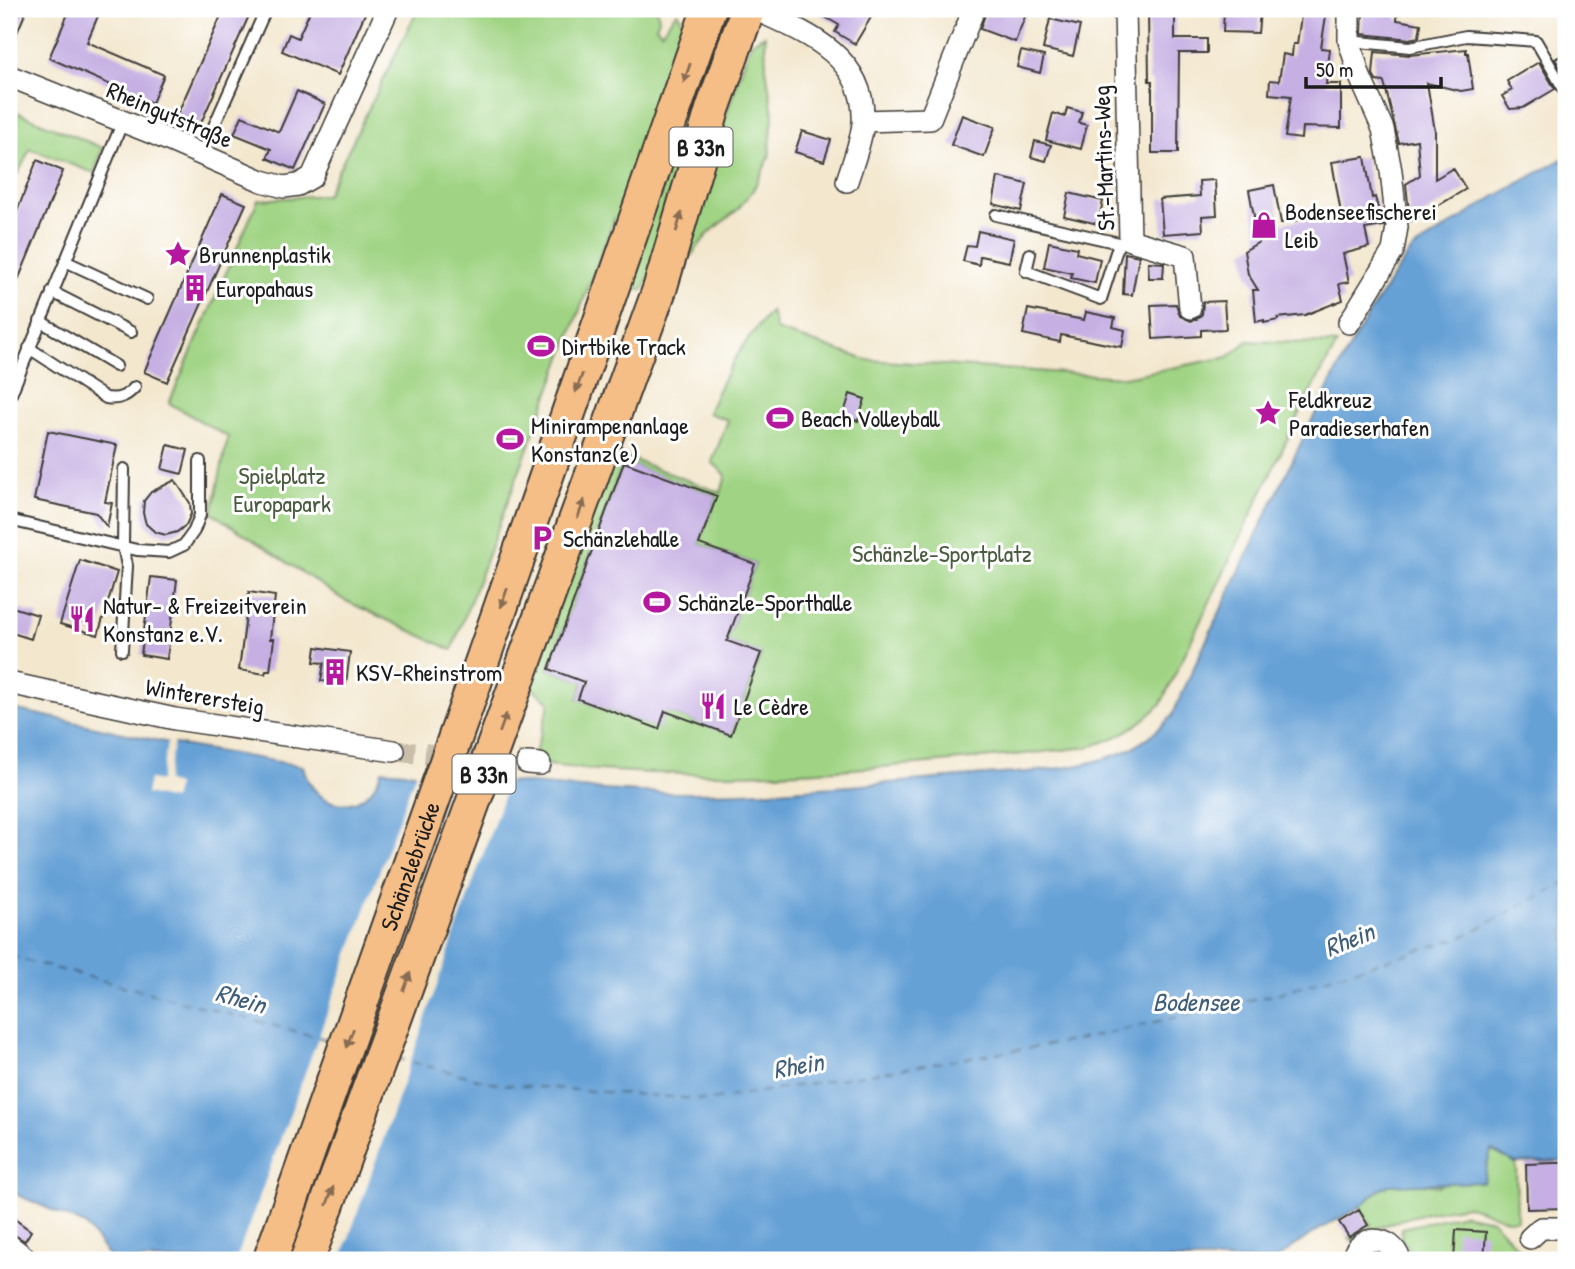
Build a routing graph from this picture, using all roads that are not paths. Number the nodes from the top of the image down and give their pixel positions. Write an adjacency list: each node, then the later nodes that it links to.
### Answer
1 (266, 9): 14 (lane)
2 (388, 9): 14 (street, Rheingutstraße)
3 (709, 9): 41 (main road, Schänzlebrücke / B 33n, one-way to 41, bridge)
4 (748, 9): 42 (main road, Schänzlebrücke / B 33n, one-way to 4, bridge)
5 (754, 9): 13 (street)
6 (974, 9): 13 (street)
7 (1125, 9): 17 (street, St.-Martins-Weg)
8 (1349, 9): 9 (street)
9 (1349, 41): 11 (lane); 24 (street)
10 (9, 76): 12 (street, Rheingutstraße)
11 (1566, 93)
12 (123, 121): 14 (street, Rheingutstraße); 19 (lane)
13 (863, 121): 15 (street)
14 (201, 155)
15 (847, 181)
16 (996, 215): 17 (lane)
17 (1125, 242): 18 (lane); 22 (street, St.-Martins-Weg)
18 (1030, 254)
19 (65, 261): 20 (lane); 21 (lane)
20 (52, 292): 23 (lane); 25 (lane)
21 (146, 299)
22 (1189, 308)
23 (40, 321): 26 (lane); 27 (lane)
24 (1349, 323)
25 (131, 332)
26 (29, 348): 28 (lane); 29 (lane)
27 (116, 366)
28 (135, 387)
29 (9, 399)
30 (200, 461): 33 (lane)
31 (124, 469): 33 (lane)
32 (9, 520): 33 (lane)
33 (123, 546): 34 (lane)
34 (122, 650)
35 (9, 683): 36 (street, Winterersteig)
36 (394, 751)
37 (1566, 1228): 38 (street)
38 (1530, 1238)
39 (9, 1245): 40 (street)
40 (28, 1260)
41 (270, 1260)
42 (307, 1260)
43 (1352, 1260): 44 (street)
44 (1400, 1260)

